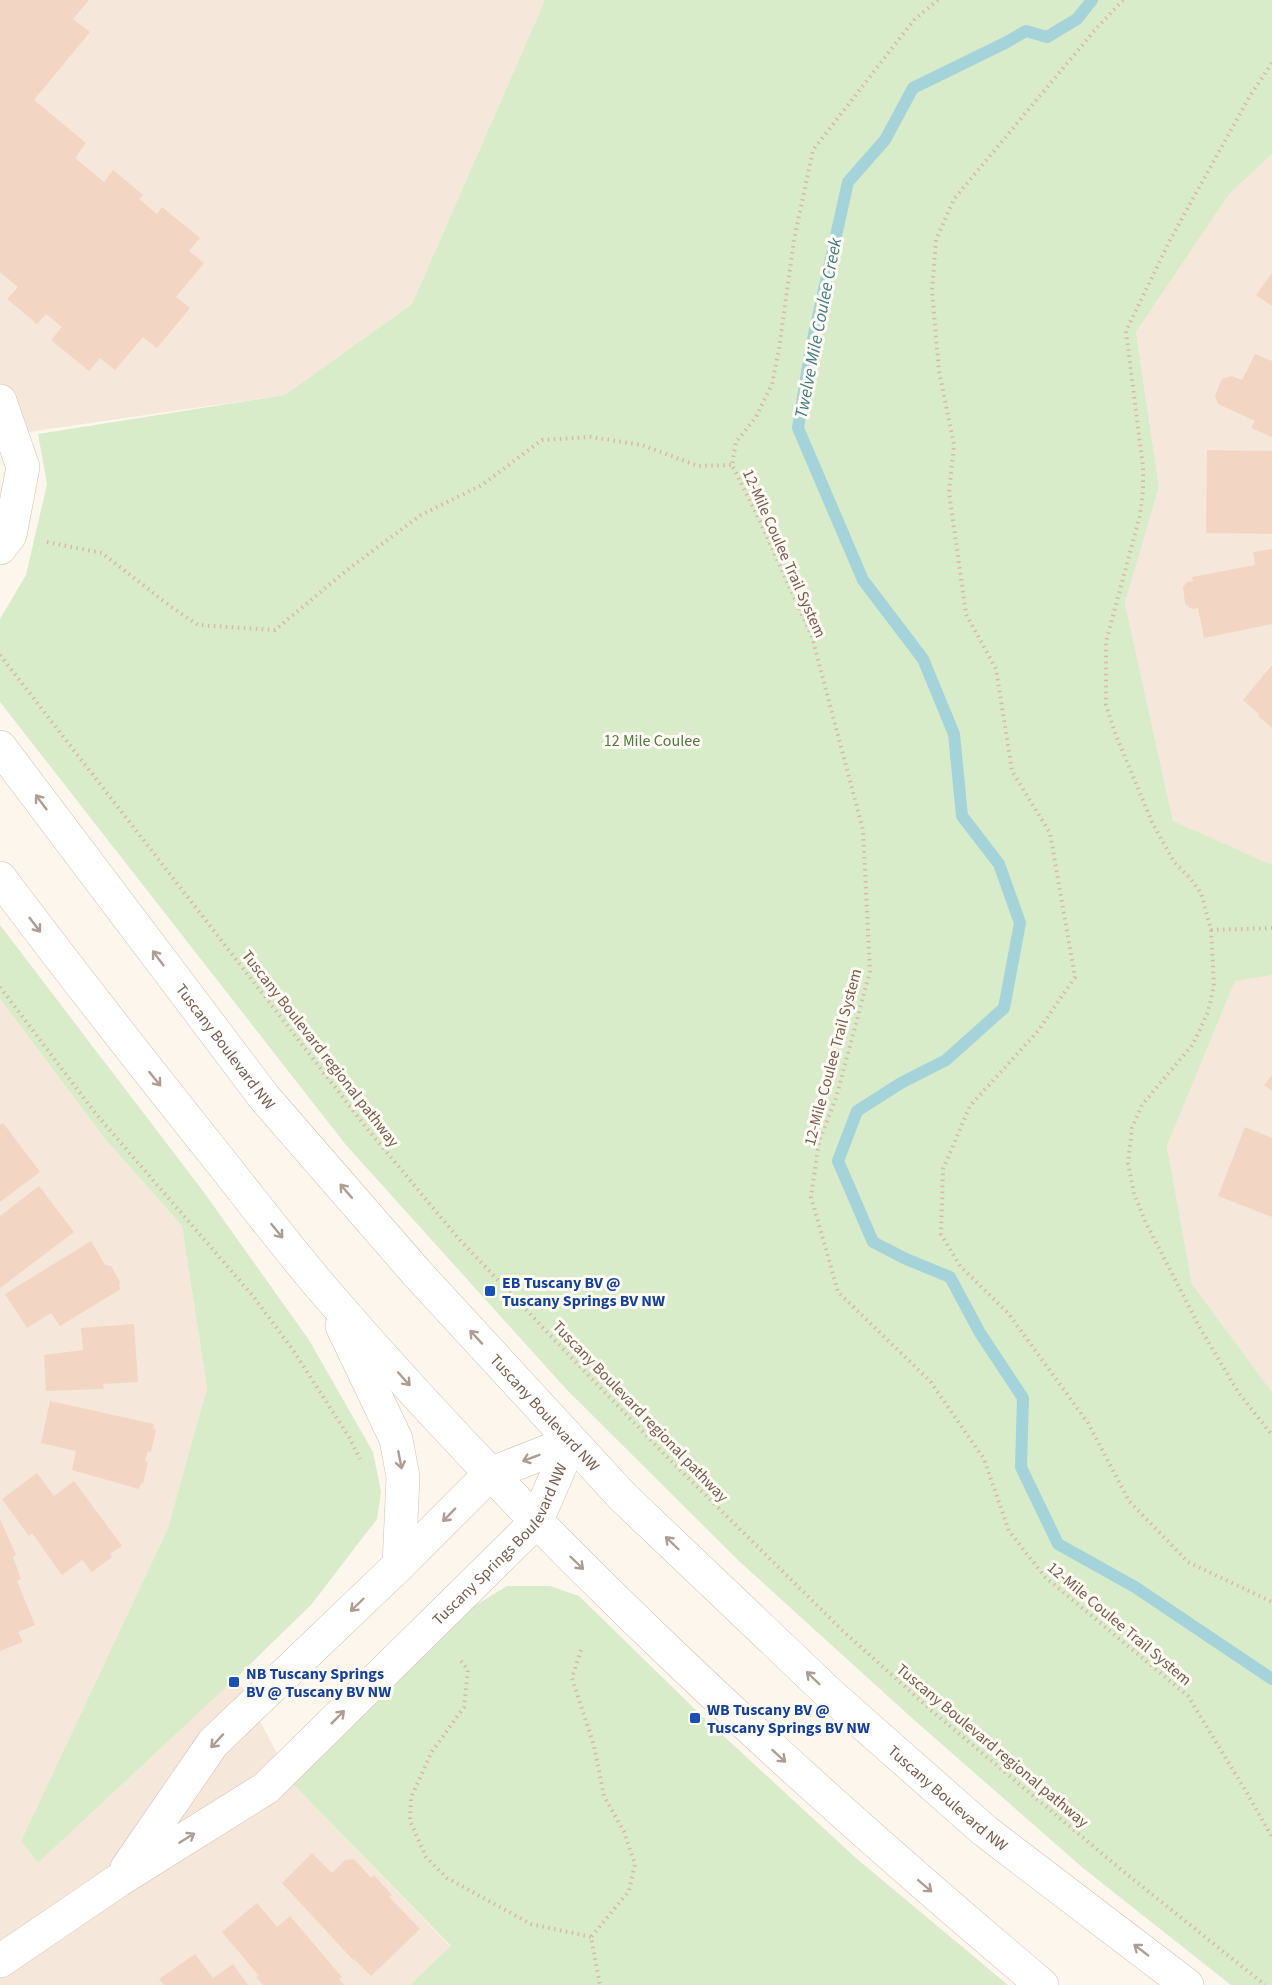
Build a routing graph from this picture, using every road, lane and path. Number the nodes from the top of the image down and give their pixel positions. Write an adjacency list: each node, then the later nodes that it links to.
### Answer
1 (938, 0): 5 (path, 12-Mile Coulee Trail System)
2 (1123, 0): 20 (path)
3 (1272, 63): 11 (path)
4 (0, 401): 6 (street)
5 (732, 465): 6 (path, 12-Mile Coulee Trail System); 23 (path, 12-Mile Coulee Trail System)
6 (5, 541)
7 (0, 655): 30 (path, Tuscany Boulevard regional pathway)
8 (0, 747): 15 (street, Tuscany Boulevard NW, one-way to 8)
9 (0, 878): 13 (street, one-way to 13)
10 (1272, 928): 11 (path)
11 (1211, 930): 14 (path)
12 (0, 987): 16 (path)
13 (326, 1292): 17 (street, one-way to 17); 19 (street, one-way to 19)
14 (1272, 1436)
15 (571, 1442): 17 (street, Tuscany Springs Boulevard NW, one-way to 17); 18 (street, Tuscany Springs Boulevard NW); 29 (street, Tuscany Boulevard NW, one-way to 15)
16 (365, 1468)
17 (490, 1474): 18 (street); 19 (street, Tuscany Springs Boulevard NW, one-way to 19)
18 (536, 1522): 24 (street, Tuscany Springs Boulevard NW, one-way to 18); 28 (street, one-way to 28)
19 (399, 1565): 24 (street, Tuscany Springs Boulevard NW, one-way to 24)
20 (1272, 1602)
21 (581, 1650): 25 (path)
22 (461, 1660): 25 (path)
23 (1272, 1837)
24 (119, 1880): 26 (street, Tuscany Springs Boulevard NW)
25 (591, 1937): 27 (path)
26 (0, 1961)
27 (600, 1985)
28 (1042, 1985)
29 (1188, 1985)
30 (1265, 1985)

